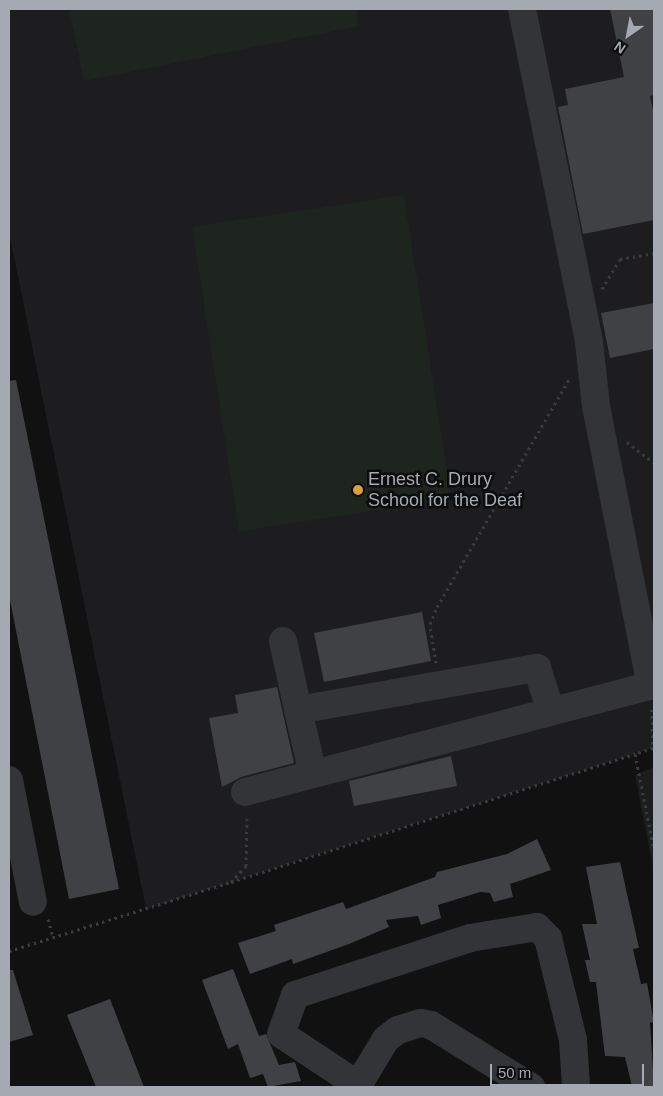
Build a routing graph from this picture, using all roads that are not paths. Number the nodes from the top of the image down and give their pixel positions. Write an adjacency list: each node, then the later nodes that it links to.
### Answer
1 (522, 9): 3 (street)
2 (282, 641): 4 (street)
3 (653, 685): 5 (street)
4 (298, 710): 5 (street); 6 (street)
5 (551, 712): 6 (street)
6 (313, 774): 8 (street)
7 (9, 780): 9 (street)
8 (245, 792)
9 (14, 824): 10 (street)
10 (33, 902)
11 (358, 1086): 12 (street); 13 (street)
12 (531, 1087)
13 (576, 1087)

